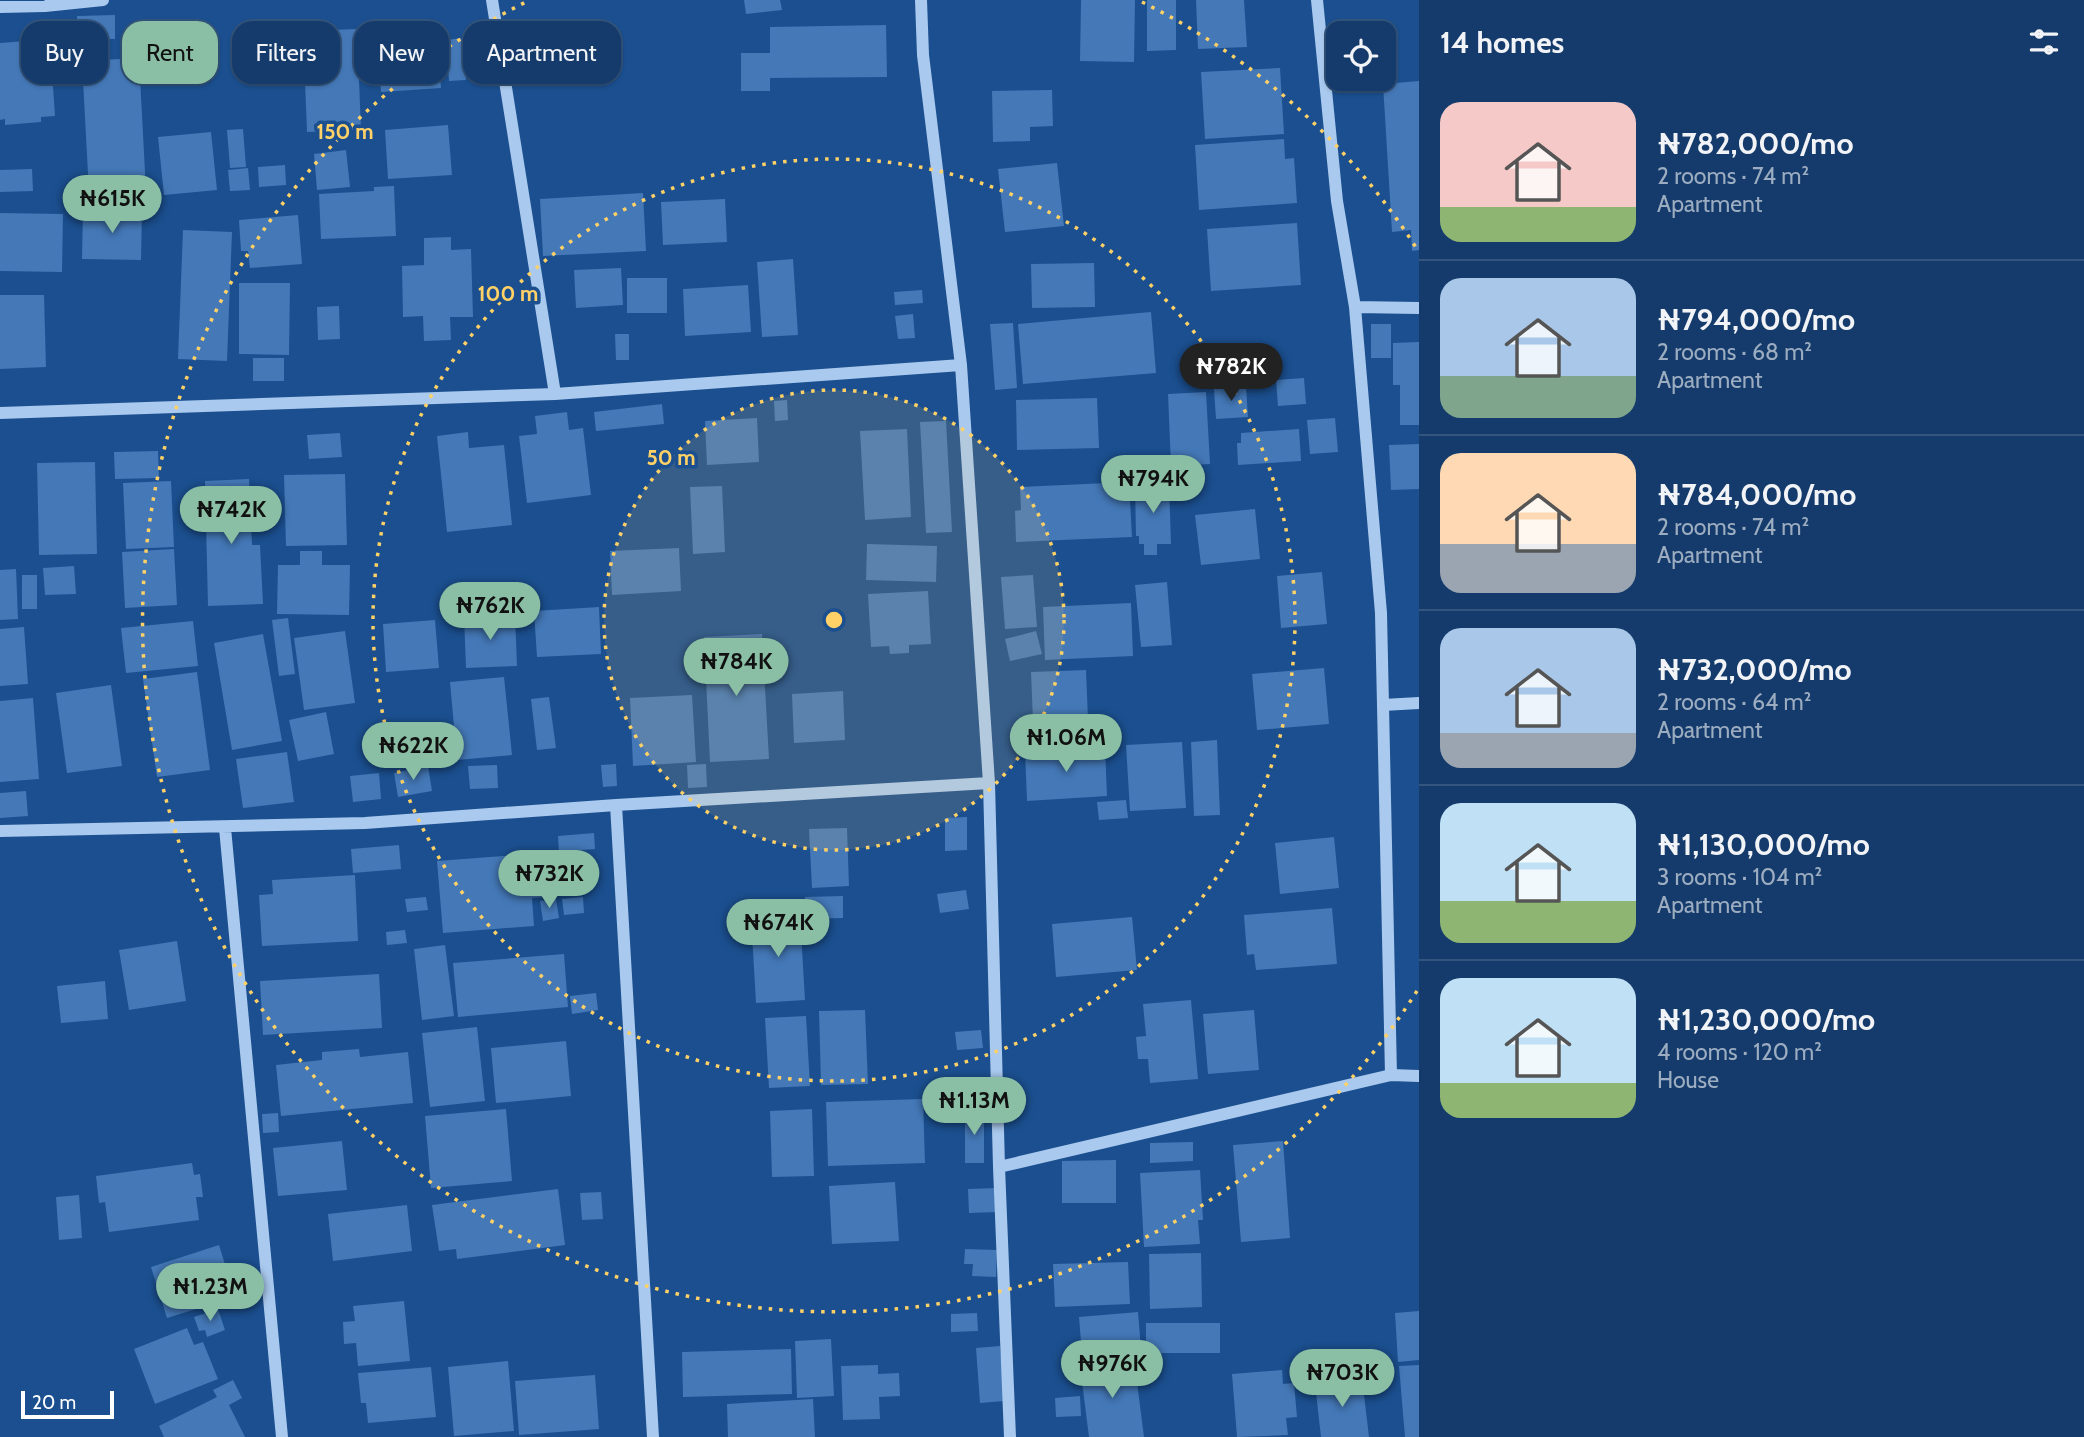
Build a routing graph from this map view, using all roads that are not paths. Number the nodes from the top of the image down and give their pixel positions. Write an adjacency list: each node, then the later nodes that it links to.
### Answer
1 (103, 0): 5 (street)
2 (492, 0): 10 (street)
3 (921, 0): 9 (street)
4 (1317, 0): 7 (street)
5 (45, 3): 6 (street)
6 (0, 7)
7 (1356, 307): 8 (street); 13 (street)
8 (1419, 308)
9 (961, 365): 10 (street); 14 (street)
10 (555, 394): 11 (street)
11 (0, 413)
12 (1419, 703): 13 (street)
13 (1383, 705): 18 (street)
14 (989, 783): 15 (street); 20 (street)
15 (616, 805): 16 (street); 22 (street)
16 (225, 828): 17 (street); 21 (street)
17 (0, 831)
18 (1391, 1075): 19 (street); 20 (street)
19 (1419, 1076)
20 (999, 1167): 23 (street)
21 (282, 1437)
22 (653, 1437)
23 (1010, 1437)

